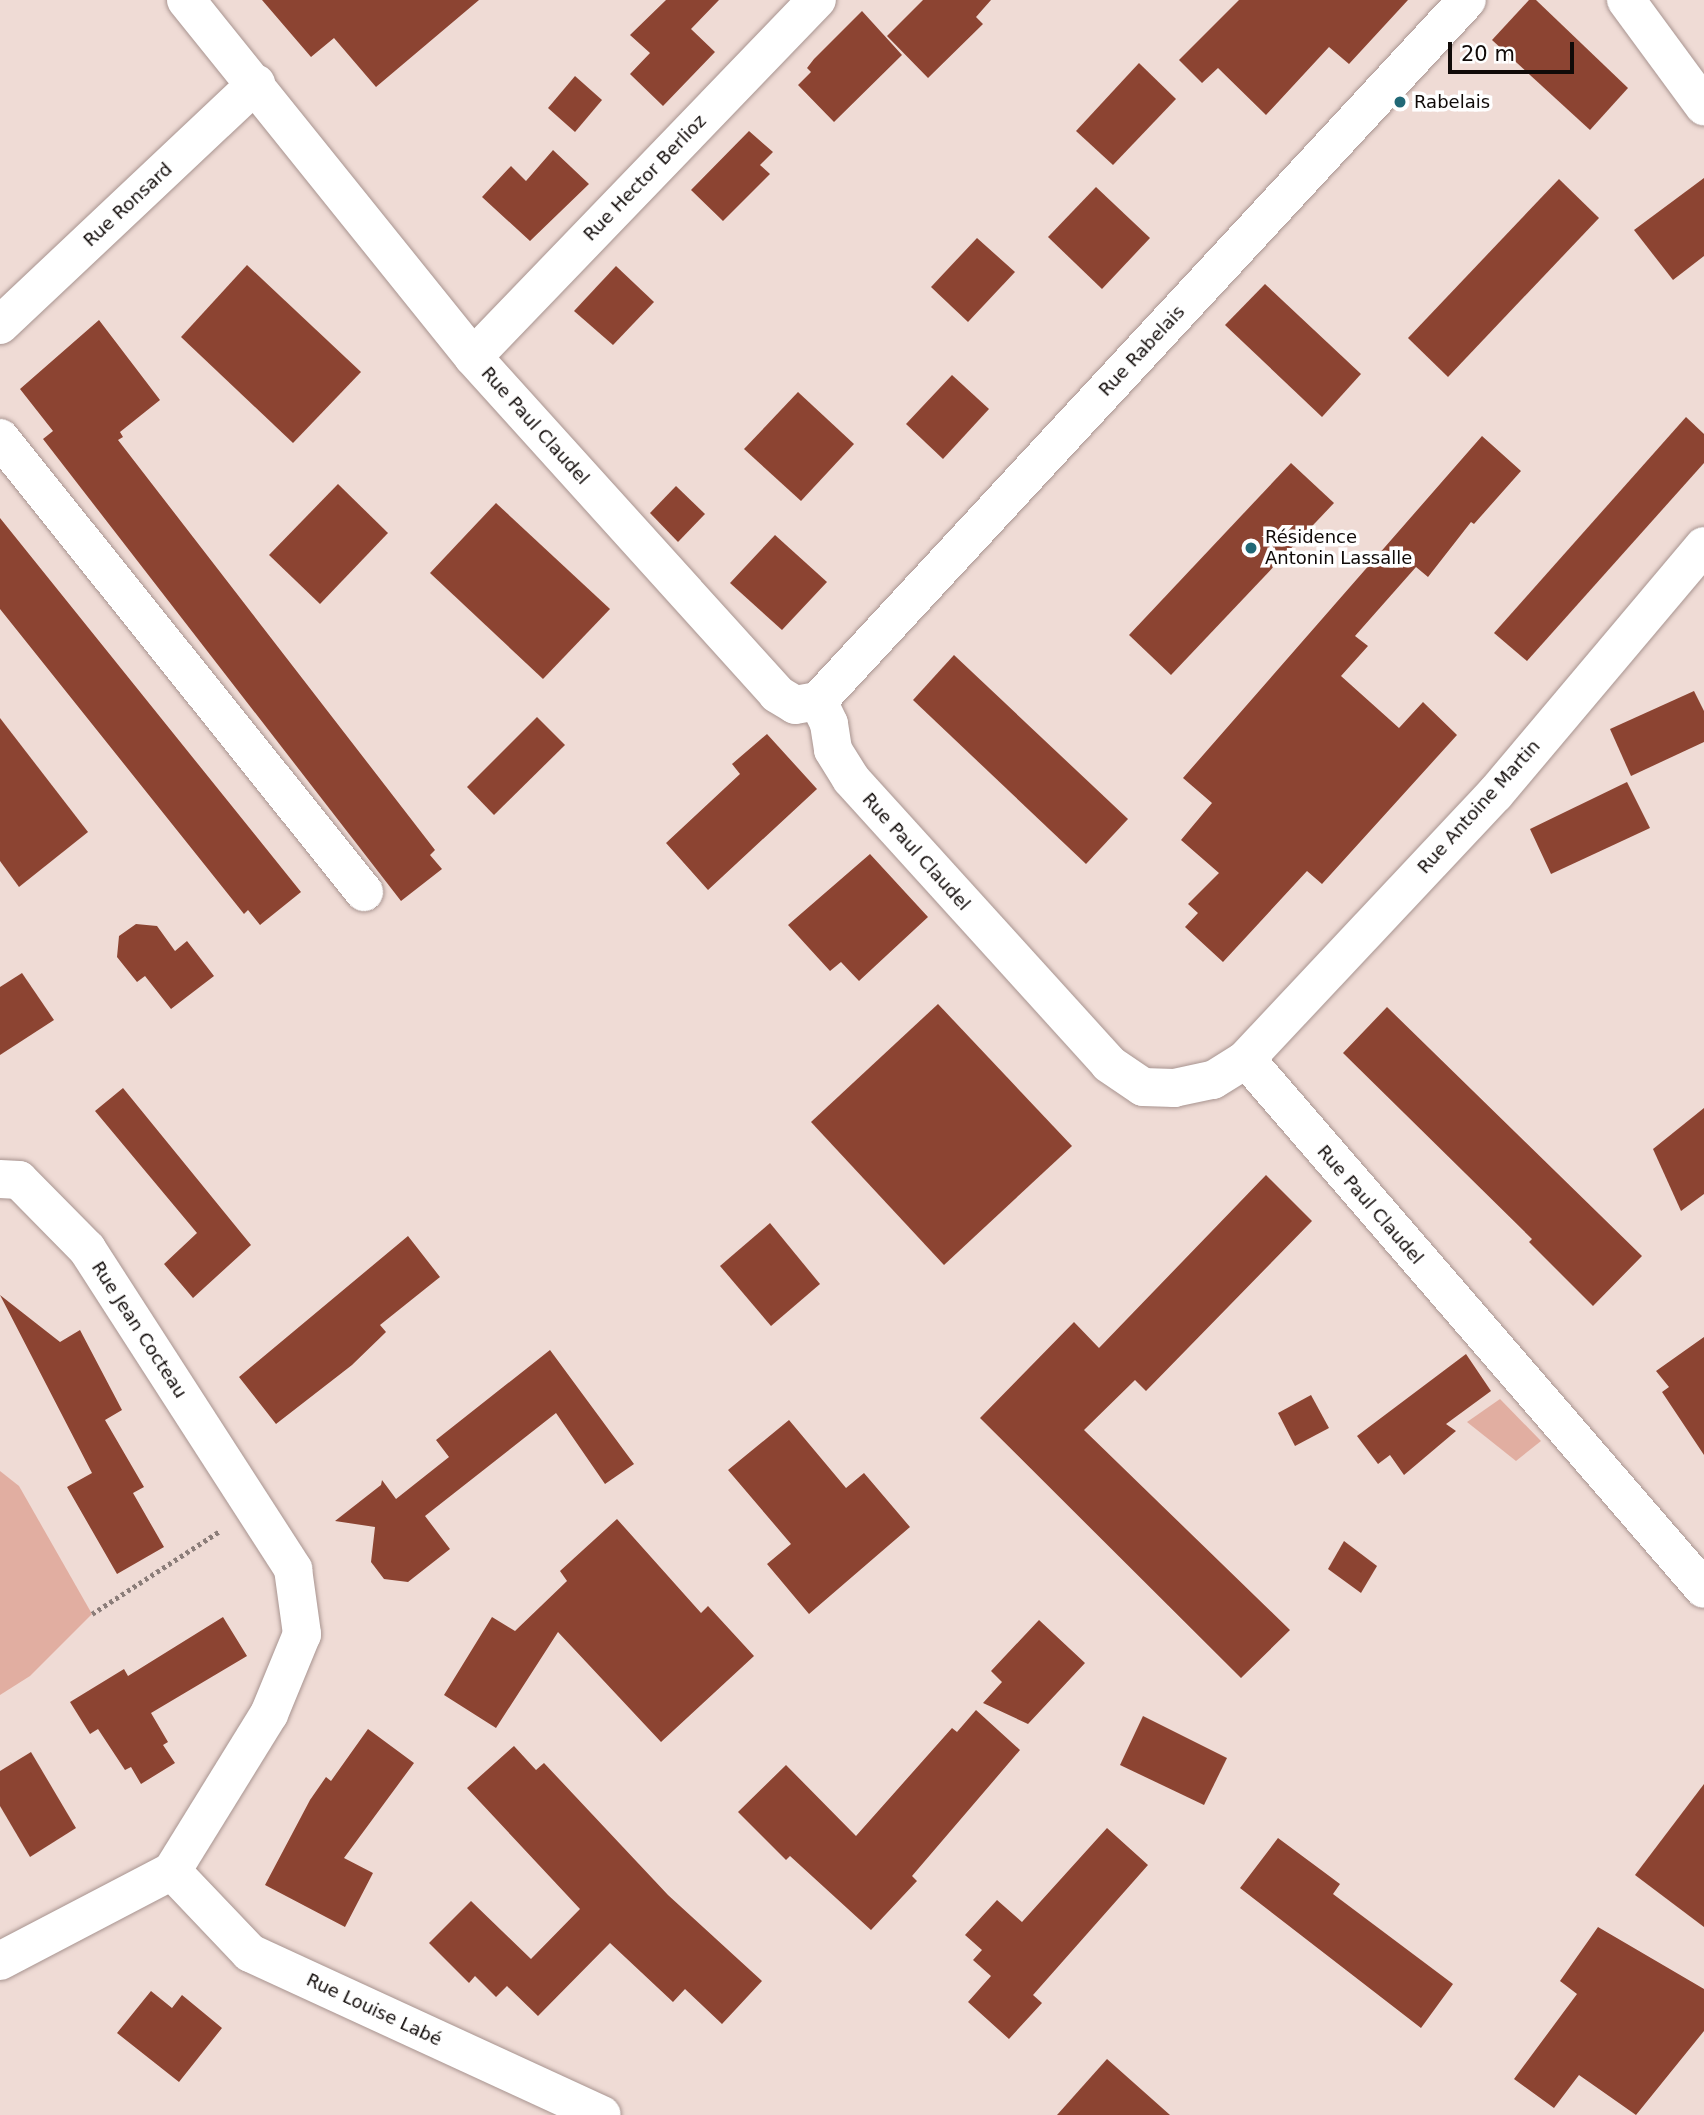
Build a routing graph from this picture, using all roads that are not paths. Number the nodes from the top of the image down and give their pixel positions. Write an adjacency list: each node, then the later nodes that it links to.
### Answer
1 (186, 0): 5 (street, Rue Paul Claudel)
2 (817, 0): 8 (street, Rue Hector Berlioz)
3 (1467, 0): 11 (street, Rue Rabelais)
4 (1626, 0): 6 (street)
5 (256, 84): 7 (street, Rue Ronsard); 8 (street, Rue Paul Claudel)
6 (1704, 106)
7 (0, 325)
8 (473, 356): 11 (street, Rue Paul Claudel)
9 (0, 438): 12 (street)
10 (1704, 546): 13 (street, Rue Antoine Martin)
11 (818, 701): 13 (street, Rue Paul Claudel)
12 (364, 892)
13 (1246, 1059): 15 (street, Rue Paul Claudel)
14 (0, 1179): 16 (street, Rue Jean Cocteau)
15 (1704, 1589)
16 (172, 1871): 17 (street); 18 (street, Rue Louise Labé)
17 (0, 1961)
18 (602, 2115)

